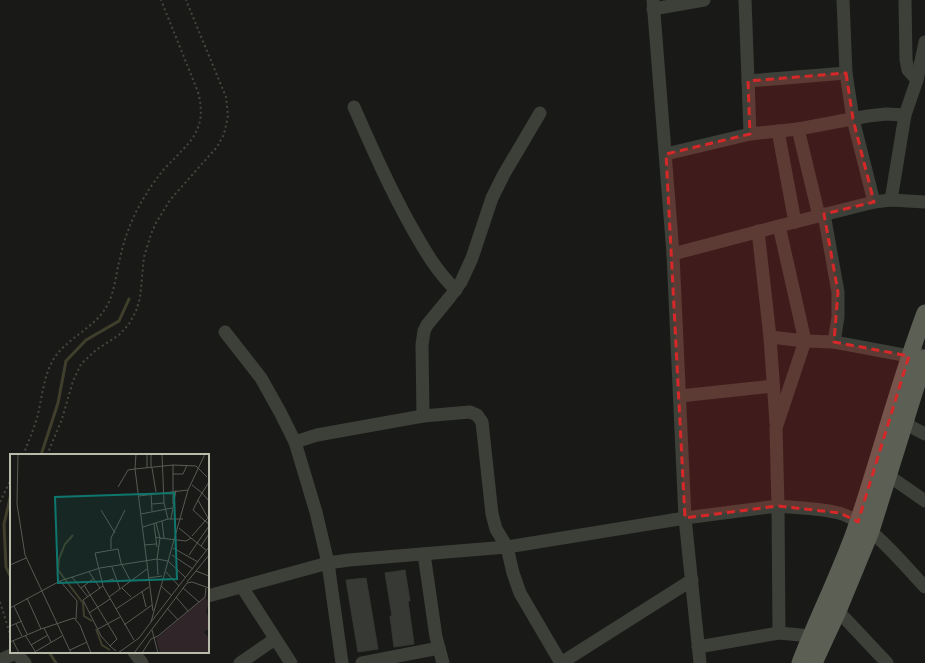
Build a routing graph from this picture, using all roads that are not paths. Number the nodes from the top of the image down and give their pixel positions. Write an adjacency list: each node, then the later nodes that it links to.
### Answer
1 (704, 0): 5 (street)
2 (745, 0): 9 (street)
3 (843, 0): 7 (street)
4 (906, 0): 8 (street)
5 (653, 4): 17 (street)
6 (925, 42): 8 (street)
7 (846, 73): 9 (street); 13 (street)
8 (917, 80): 12 (street)
9 (748, 81): 16 (street)
10 (354, 107): 26 (street)
11 (540, 113): 26 (street)
12 (905, 115): 13 (street); 18 (street)
13 (853, 119): 14 (street); 19 (street)
14 (798, 129): 15 (street); 21 (street)
15 (778, 131): 16 (street); 22 (street)
16 (750, 134): 17 (street)
17 (666, 154): 25 (street)
18 (891, 200): 19 (street); 20 (street)
19 (874, 202): 21 (street)
20 (925, 202)
21 (821, 215): 22 (street); 31 (street)
22 (795, 222): 23 (street)
23 (779, 226): 24 (street); 30 (street)
24 (758, 231): 25 (street); 29 (street)
25 (673, 254): 34 (street)
26 (456, 290): 35 (street)
27 (925, 313): 32 (main road)
28 (225, 332): 39 (street)
29 (770, 337): 30 (street); 33 (street)
30 (805, 340): 31 (street); 37 (street)
31 (834, 342): 32 (street)
32 (920, 356): 36 (main road); 44 (main road)
33 (773, 386): 34 (street); 37 (street)
34 (680, 396): 43 (street)
35 (423, 416): 39 (street); 45 (street)
36 (904, 423): 38 (street); 40 (main road)
37 (776, 428): 42 (street)
38 (925, 434)
39 (295, 442): 47 (street)
40 (889, 476): 41 (street); 44 (main road)
41 (925, 501)
42 (778, 506): 43 (street); 44 (street); 53 (street)
43 (686, 518): 45 (street); 48 (street)
44 (865, 527): 50 (street); 52 (main road); 54 (main road)
45 (506, 547): 46 (street); 67 (street)
46 (424, 554): 47 (street); 57 (street)
47 (328, 563): 49 (street); 64 (street)
48 (692, 580): 56 (street); 67 (street)
49 (242, 587): 51 (street); 55 (street)
50 (925, 587)
51 (209, 596)
52 (838, 611): 70 (main road); 71 (street)
53 (779, 633): 54 (street); 56 (street)
54 (811, 636): 69 (main road)
55 (276, 639): 62 (street); 63 (street)
56 (698, 647): 68 (street)
57 (439, 648): 65 (street); 66 (street)
58 (135, 653): 61 (street)
59 (20, 656): 60 (street)
60 (0, 660)
61 (142, 663)
62 (240, 663)
63 (291, 663)
64 (342, 663)
65 (362, 663)
66 (443, 663)
67 (561, 663)
68 (700, 663)
69 (800, 663)
70 (814, 663)
71 (887, 663)

